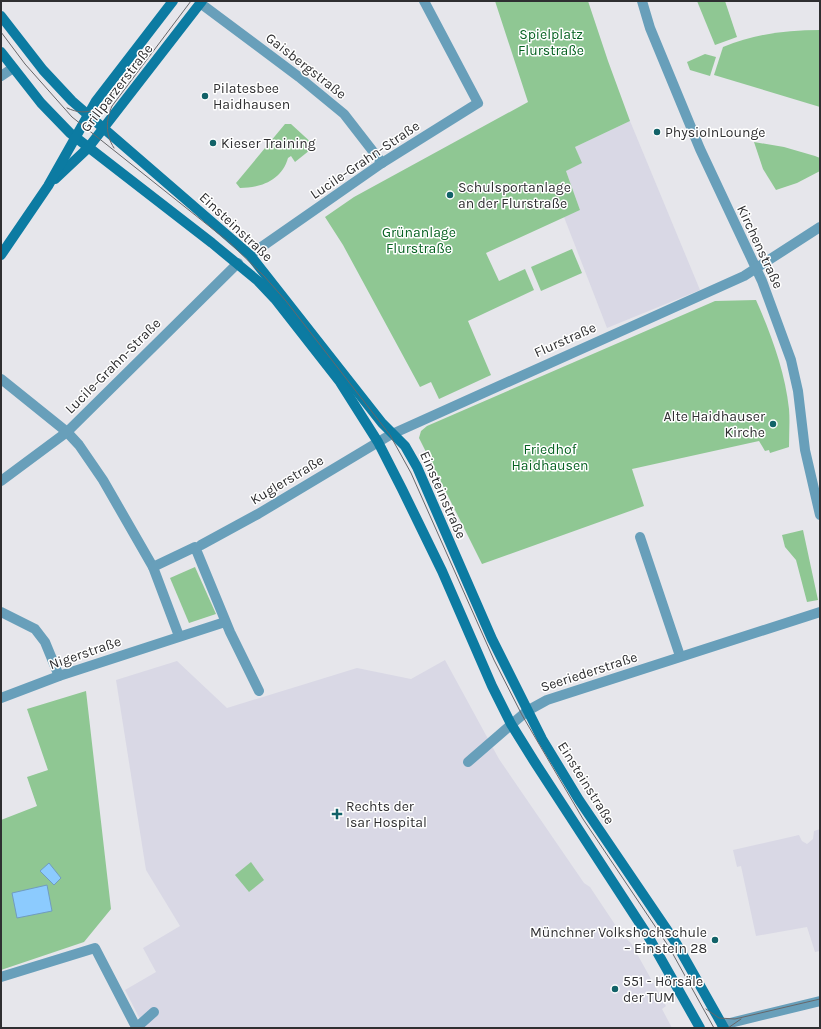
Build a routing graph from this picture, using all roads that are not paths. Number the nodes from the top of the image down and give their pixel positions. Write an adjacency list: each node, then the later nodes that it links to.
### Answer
1 (173, 1): 9 (main road, Grillparzerstraße)
2 (424, 1): 13 (street, Lucile-Grahn-Straße)
3 (642, 1): 19 (street, Kirchenstraße)
4 (201, 2): 10 (main road, Grillparzerstraße); 13 (street, Gaisbergstraße)
5 (1, 16): 9 (main road, Einsteinstraße)
6 (1, 52): 7 (main road, Einsteinstraße)
7 (13, 68): 8 (street); 11 (main road, Einsteinstraße)
8 (1, 76)
9 (88, 115): 10 (main road, Einsteinstraße); 11 (main road, Grillparzerstraße)
10 (104, 128): 12 (main road, Grillparzerstraße); 17 (main road, Einsteinstraße)
11 (75, 137): 12 (main road, Einsteinstraße); 14 (main road, Grillparzerstraße)
12 (88, 148): 14 (main road, Grillparzerstraße); 18 (main road, Einsteinstraße)
13 (382, 163): 17 (street, Lucile-Grahn-Straße)
14 (48, 186): 16 (main road, Grillparzerstraße)
15 (820, 227): 19 (street, Flurstraße)
16 (1, 255)
17 (250, 256): 22 (main road, Einsteinstraße)
18 (238, 263): 21 (street, Lucile-Grahn-Straße); 22 (main road, Einsteinstraße)
19 (755, 268): 22 (street, Flurstraße); 24 (street, Kirchenstraße)
20 (1, 379): 21 (street)
21 (67, 432): 23 (street, Lucile-Grahn-Straße); 27 (street)
22 (386, 438): 26 (street, Kuglerstraße); 36 (main road, Einsteinstraße); 37 (main road, Einsteinstraße)
23 (1, 481)
24 (820, 516)
25 (640, 536): 32 (street)
26 (198, 546): 27 (street, Kuglerstraße); 30 (street)
27 (153, 567): 31 (street)
28 (1, 612): 33 (street)
29 (820, 612): 32 (street, Seeriederstraße)
30 (225, 622): 31 (street, Nigerstraße); 34 (street)
31 (179, 636): 33 (street, Nigerstraße)
32 (680, 656): 36 (street, Seeriederstraße)
33 (59, 676): 35 (street, Nigerstraße)
34 (259, 691)
35 (1, 698)
36 (527, 711): 37 (street, Seeriederstraße); 42 (main road, Einsteinstraße)
37 (511, 724): 38 (street, Seeriederstraße); 44 (main road, Einsteinstraße)
38 (468, 762)
39 (1, 977): 43 (street)
40 (820, 1001): 42 (street)
41 (154, 1012): 43 (street)
42 (723, 1026)
43 (136, 1028)
44 (700, 1028)

